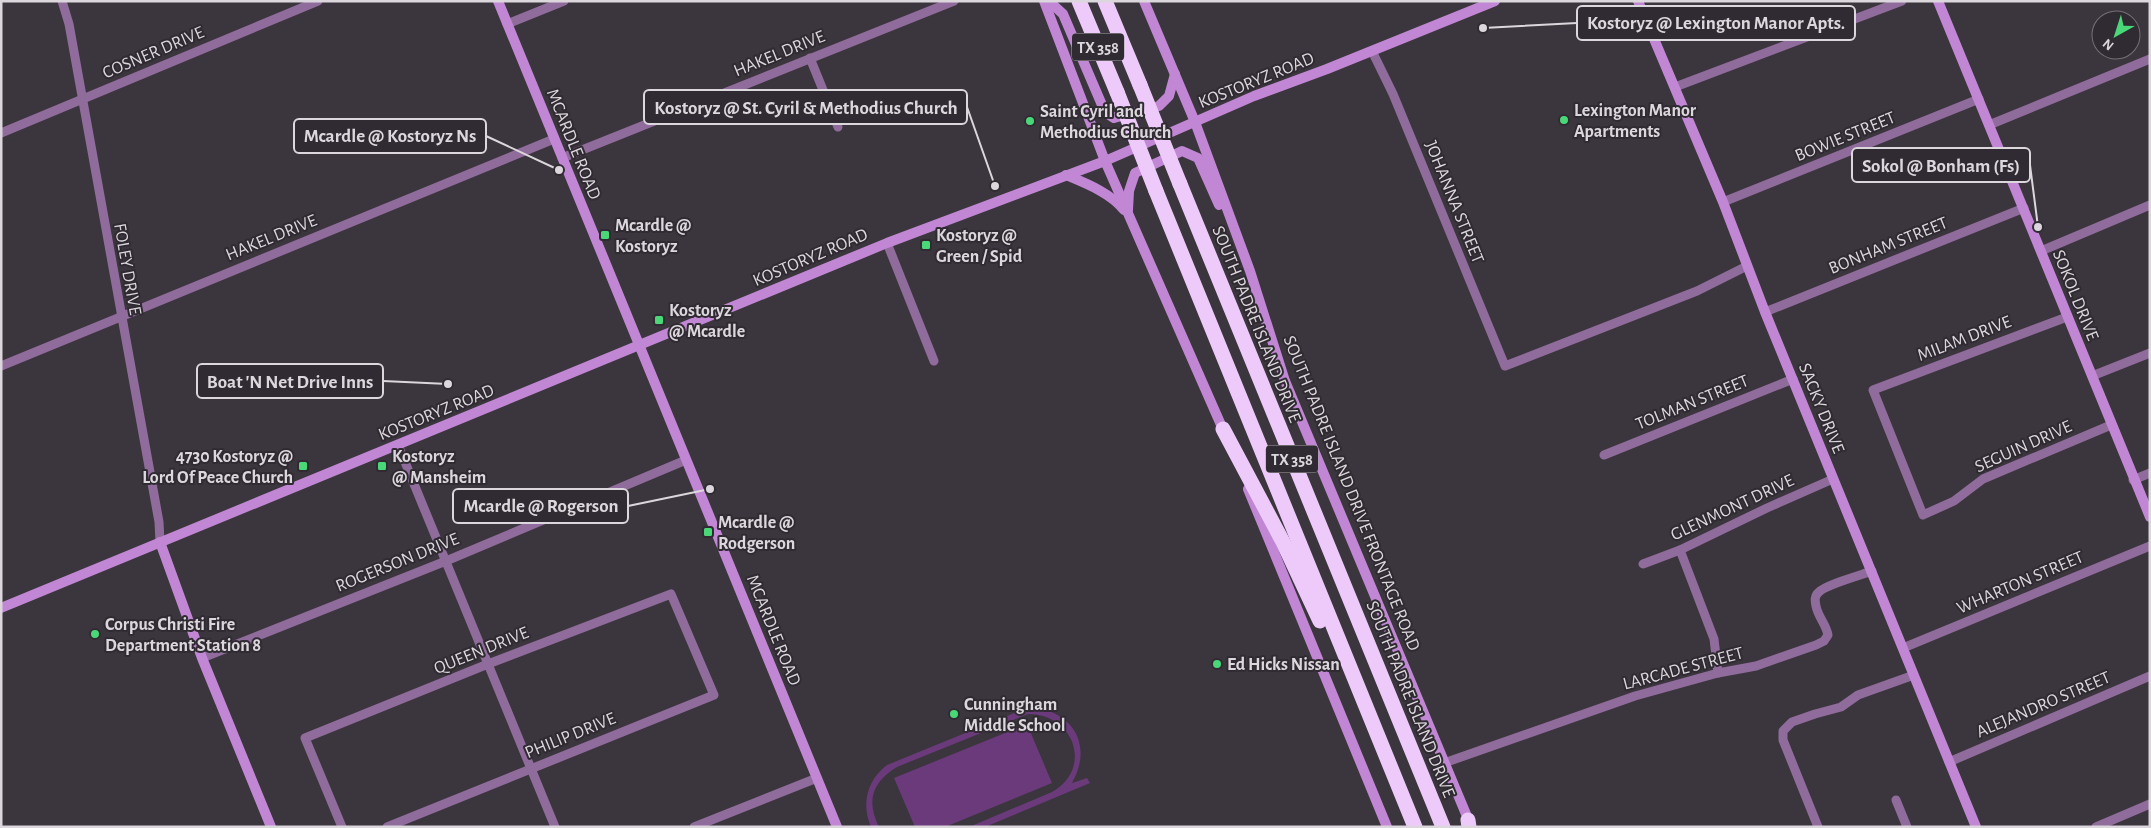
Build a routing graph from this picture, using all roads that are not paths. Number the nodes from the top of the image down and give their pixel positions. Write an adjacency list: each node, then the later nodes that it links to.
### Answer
1 (62, 1): 22 (street, FOLEY DRIVE)
2 (318, 1): 22 (street, COSNER DRIVE)
3 (498, 1): 15 (main road, MCARDLE ROAD)
4 (564, 1): 15 (street)
5 (954, 1): 17 (street, HAKEL DRIVE)
6 (1044, 1): 29 (main road)
7 (1049, 1): 19 (main road)
8 (1079, 1): 75 (highway, TX 358, bridge)
9 (1106, 1): 88 (highway, SOUTH PADRE ISLAND DRIVE / TX 358, bridge)
10 (1144, 1): 19 (main road, SOUTH PADRE ISLAND DRIVE FRONTAGE ROAD)
11 (1495, 1): 16 (main road, KOSTORYZ ROAD)
12 (1638, 1): 20 (main road, SACKY DRIVE)
13 (1902, 1): 20 (street)
14 (1938, 1): 21 (main road, SOKOL DRIVE)
15 (507, 24): 27 (main road, MCARDLE ROAD)
16 (1372, 51): 23 (main road, KOSTORYZ ROAD); 37 (street, JOHANNA STREET)
17 (810, 58): 25 (street); 28 (street, HAKEL DRIVE)
18 (2150, 59): 24 (street)
19 (1175, 74): 23 (main road, SOUTH PADRE ISLAND DRIVE FRONTAGE ROAD)
20 (1675, 87): 31 (main road, SACKY DRIVE)
21 (1979, 99): 24 (main road, SOKOL DRIVE); 31 (street, BOWIE STREET)
22 (81, 100): 26 (street, COSNER DRIVE); 40 (street, FOLEY DRIVE)
23 (1196, 122): 29 (main road, KOSTORYZ ROAD); 38 (main road, SOUTH PADRE ISLAND DRIVE FRONTAGE ROAD)
24 (1989, 124): 33 (main road, SOKOL DRIVE)
25 (838, 127)
26 (1, 133)
27 (554, 139): 28 (main road, MCARDLE ROAD); 40 (street, HAKEL DRIVE)
28 (562, 158): 42 (main road, MCARDLE ROAD)
29 (1104, 161): 30 (main road, KOSTORYZ ROAD); 34 (main road)
30 (1066, 175): 34 (main road); 35 (main road, KOSTORYZ ROAD)
31 (1723, 202): 37 (main road, SACKY DRIVE)
32 (2150, 205): 36 (street)
33 (2024, 208): 36 (main road, SOKOL DRIVE); 39 (street, BONHAM STREET)
34 (1128, 214): 38 (main road); 49 (main road)
35 (887, 243): 42 (main road, KOSTORYZ ROAD); 44 (street)
36 (2041, 251): 41 (main road, SOKOL DRIVE)
37 (1746, 266): 39 (main road, SACKY DRIVE)
38 (1250, 272): 73 (main road, SOUTH PADRE ISLAND DRIVE FRONTAGE ROAD)
39 (1765, 312): 47 (main road, SACKY DRIVE)
40 (120, 316): 45 (street, HAKEL DRIVE); 58 (street, FOLEY DRIVE)
41 (2067, 317): 46 (main road, SOKOL DRIVE); 56 (street, MILAM DRIVE)
42 (639, 346): 50 (main road, KOSTORYZ ROAD); 52 (main road, MCARDLE ROAD)
43 (2150, 353): 46 (street)
44 (934, 361)
45 (1, 366)
46 (2092, 376): 48 (main road, SOKOL DRIVE)
47 (1793, 379): 51 (street, TOLMAN STREET); 54 (main road, SACKY DRIVE)
48 (2112, 425): 55 (main road, SOKOL DRIVE); 56 (street, SEGUIN DRIVE)
49 (1223, 429): 75 (highway); 86 (main road)
50 (398, 445): 58 (main road, KOSTORYZ ROAD); 61 (street)
51 (1604, 455)
52 (686, 460): 61 (street, ROGERSON DRIVE); 76 (main road, MCARDLE ROAD)
53 (2150, 473): 55 (street)
54 (1833, 479): 60 (street, GLENMONT DRIVE); 63 (main road, SACKY DRIVE)
55 (2133, 480): 57 (main road, SOKOL DRIVE)
56 (1922, 515)
57 (2150, 517)
58 (160, 542): 64 (main road, KOSTORYZ ROAD); 67 (main road)
59 (2150, 546): 66 (street, WHARTON STREET)
60 (1680, 550): 62 (street, GLENMONT DRIVE); 69 (street)
61 (446, 561): 67 (street, ROGERSON DRIVE); 68 (street)
62 (1643, 564)
63 (1872, 571): 66 (main road, SACKY DRIVE); 69 (street, LARCADE STREET)
64 (1, 608)
65 (693, 644): 68 (street, QUEEN DRIVE); 74 (street, PHILIP DRIVE)
66 (1903, 648): 70 (main road, SACKY DRIVE)
67 (202, 658): 80 (main road)
68 (488, 664): 74 (street); 81 (street, QUEEN DRIVE)
69 (1718, 673): 73 (street, LARCADE STREET)
70 (1914, 675): 72 (main road, SACKY DRIVE); 89 (street)
71 (2150, 676): 72 (street, ALEJANDRO STREET)
72 (1949, 762): 91 (main road, SACKY DRIVE)
73 (1444, 763): 79 (main road, SOUTH PADRE ISLAND DRIVE FRONTAGE ROAD)
74 (531, 768): 82 (street, PHILIP DRIVE); 83 (street)
75 (1391, 770): 87 (highway, TX 358)
76 (817, 778): 84 (street); 85 (main road, MCARDLE ROAD)
77 (1896, 800): 90 (street)
78 (2150, 804): 92 (street)
79 (1470, 824)
80 (271, 827)
81 (342, 827)
82 (387, 827)
83 (555, 827)
84 (694, 827)
85 (837, 827)
86 (1387, 827)
87 (1414, 827)
88 (1443, 827)
89 (1818, 827)
90 (1907, 827)
91 (1976, 827)
92 (2096, 827)

